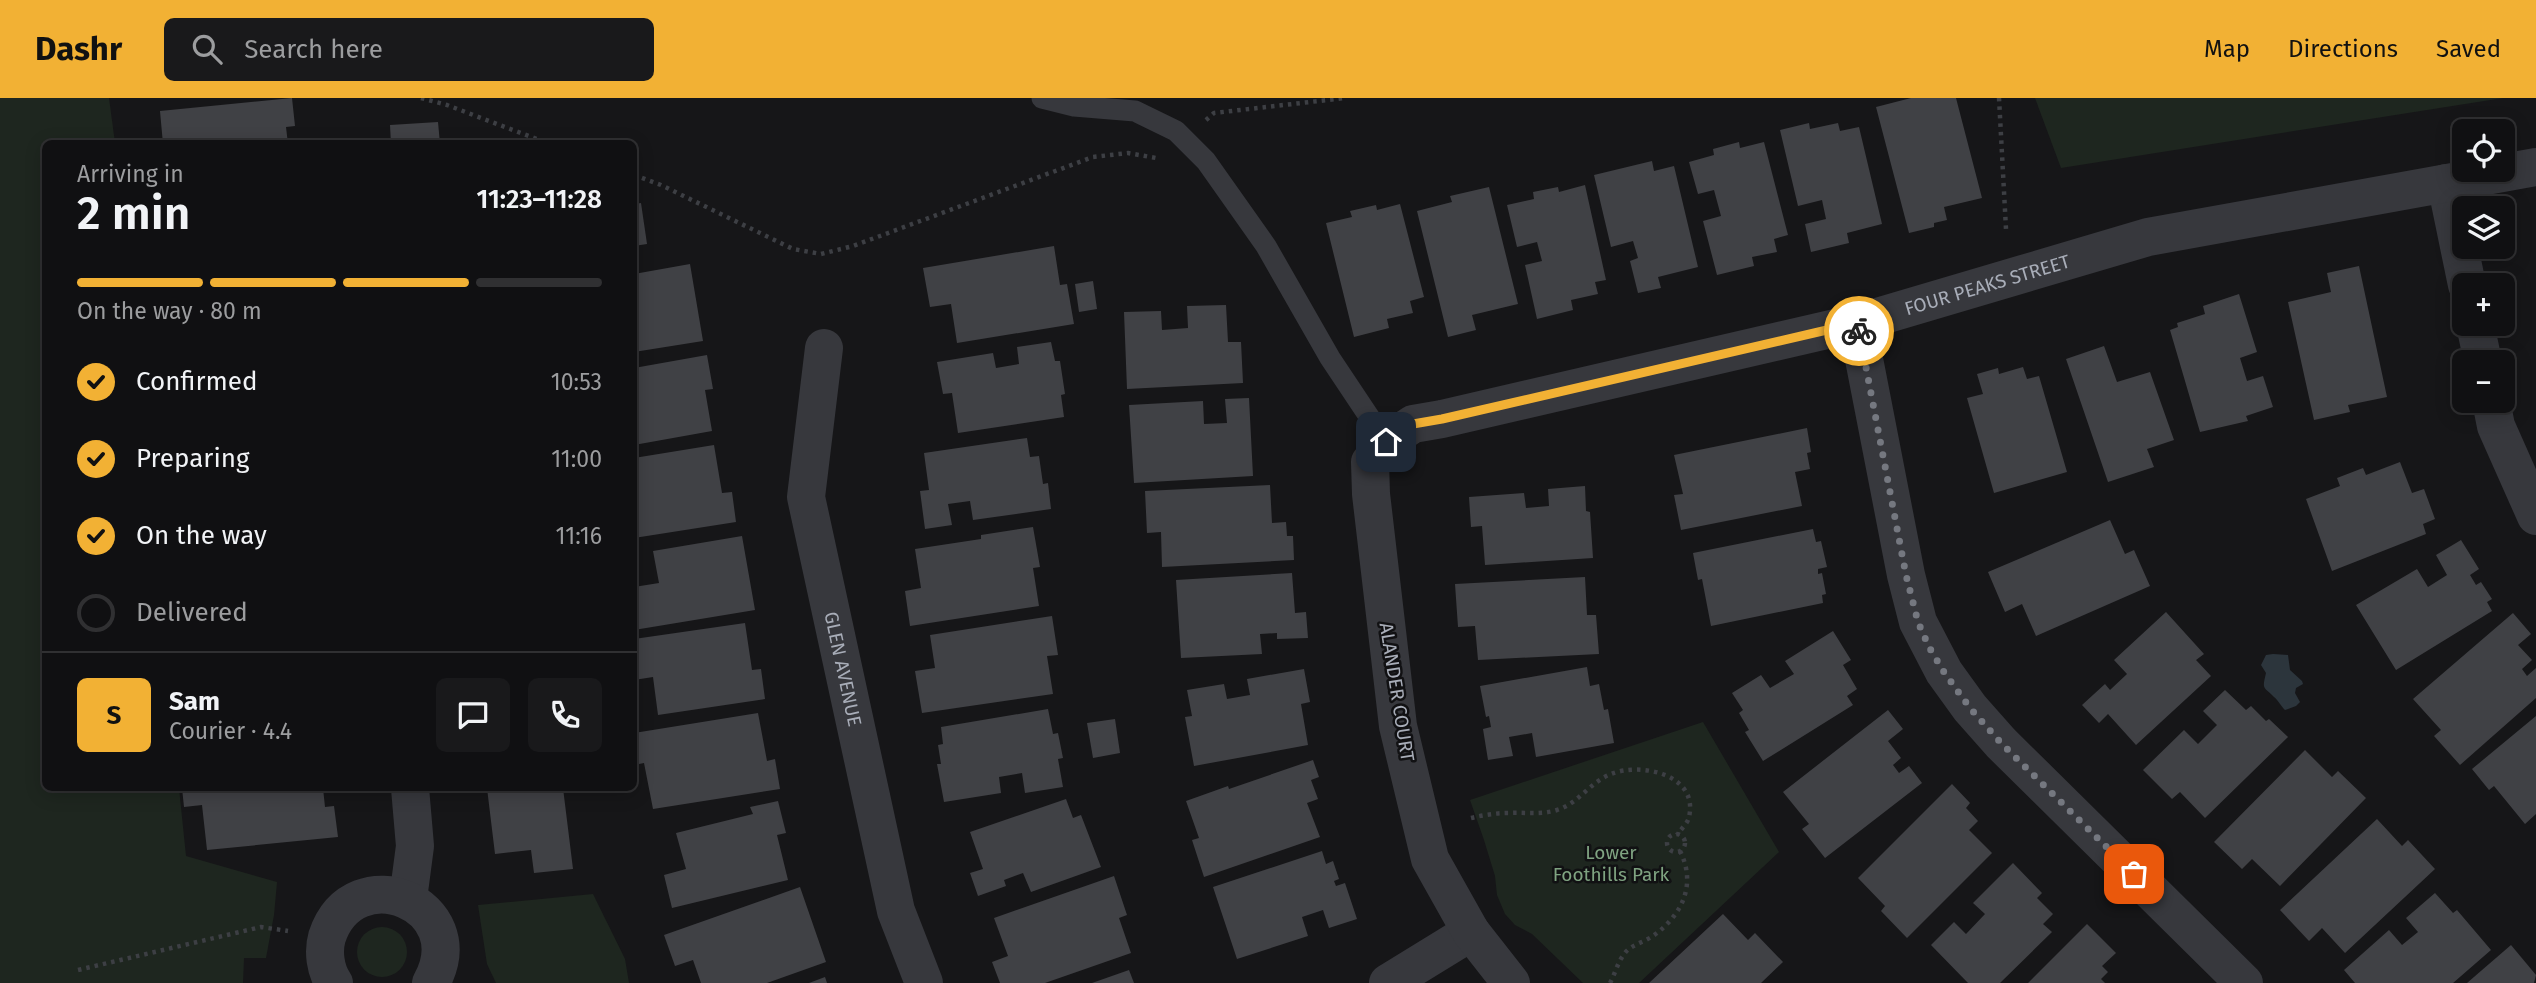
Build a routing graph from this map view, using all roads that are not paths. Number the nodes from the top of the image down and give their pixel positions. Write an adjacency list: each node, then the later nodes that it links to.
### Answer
1 (1042, 98): 9 (lane)
2 (2536, 167): 3 (street, FOUR PEAKS STREET)
3 (2446, 183): 4 (street); 5 (street, FOUR PEAKS STREET)
4 (2465, 273)
5 (1857, 323): 8 (street, FOUR PEAKS STREET); 19 (street)
6 (824, 348): 16 (street, GLEN AVENUE)
7 (2493, 413): 10 (street)
8 (1442, 419): 9 (street, ALANDER COURT)
9 (1386, 442): 13 (street, ALANDER COURT)
10 (2536, 516)
11 (410, 791): 12 (street)
12 (408, 899): 14 (street); 15 (street)
13 (1471, 932): 17 (street); 18 (street, ALANDER COURT)
14 (440, 978)
15 (334, 983)
16 (924, 983)
17 (1388, 983)
18 (1511, 983)
19 (2244, 983)

